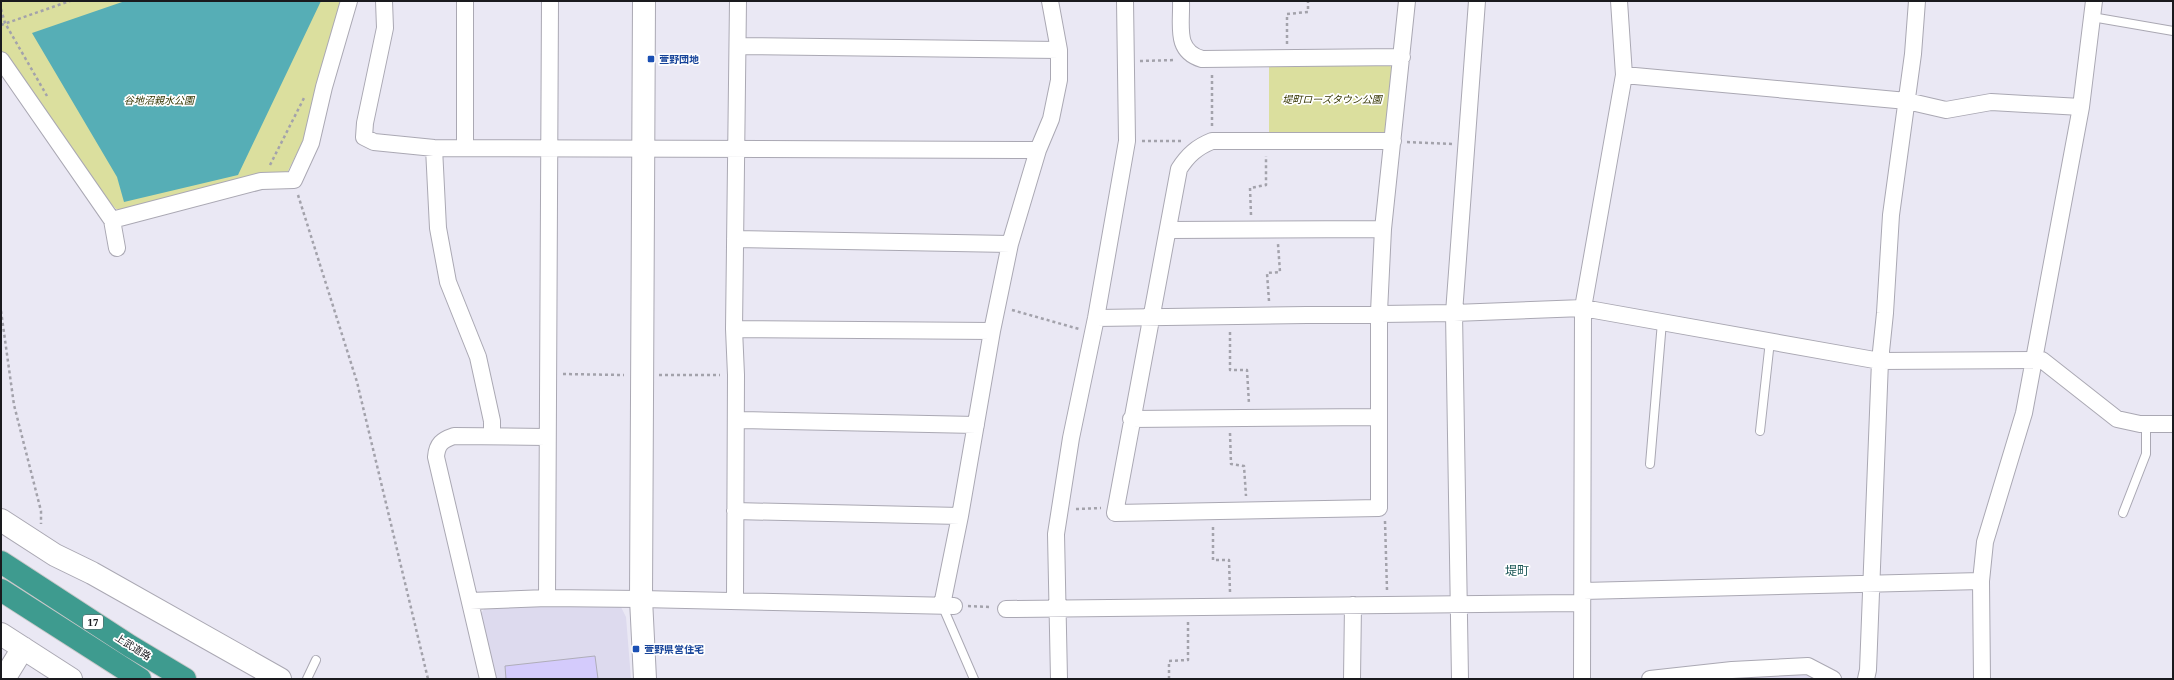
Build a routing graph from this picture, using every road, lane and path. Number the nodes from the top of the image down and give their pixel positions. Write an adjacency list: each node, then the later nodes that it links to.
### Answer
1 (70, 1): 18 (path)
2 (349, 1): 44 (street)
3 (384, 1): 40 (street)
4 (466, 1): 38 (street)
5 (550, 1): 39 (street)
6 (644, 1): 41 (street)
7 (738, 1): 21 (street)
8 (1050, 1): 22 (street)
9 (1125, 1): 27 (street)
10 (1181, 1): 25 (street)
11 (1308, 1): 24 (path)
12 (1407, 1): 23 (street)
13 (1478, 1): 37 (street)
14 (1619, 1): 28 (street)
15 (1917, 1): 30 (street)
16 (1, 9): 18 (path)
17 (2093, 9): 20 (lane); 31 (street)
18 (5, 24): 19 (path)
19 (1, 25)
20 (2173, 31)
21 (738, 46): 22 (street); 42 (street)
22 (1059, 50): 43 (street)
23 (1402, 57): 24 (street); 36 (street)
24 (1287, 58): 25 (street)
25 (1207, 59): 27 (path); 34 (path)
26 (1, 60): 46 (street)
27 (1126, 61): 32 (street)
28 (1624, 75): 30 (street); 55 (street)
29 (306, 91): 45 (path)
30 (1907, 101): 31 (street); 68 (street)
31 (2081, 107): 67 (street)
32 (1127, 141): 33 (path); 63 (street)
33 (1182, 141)
34 (1212, 141): 35 (street); 48 (street)
35 (1266, 141): 36 (street); 49 (path)
36 (1393, 141): 37 (path); 47 (street)
37 (1467, 144): 58 (street)
38 (465, 147): 39 (street); 40 (street)
39 (549, 147): 41 (street); 69 (street)
40 (434, 148): 82 (street)
41 (644, 148): 42 (street); 101 (street)
42 (736, 149): 43 (street); 51 (street)
43 (1038, 150): 52 (street)
44 (294, 180): 45 (street); 121 (path)
45 (261, 181): 46 (street)
46 (112, 220): 53 (street)
47 (1383, 229): 50 (street); 57 (street)
48 (1168, 230): 49 (street); 61 (street)
49 (1251, 230): 50 (street)
50 (1277, 230): 59 (path)
51 (735, 239): 52 (street); 64 (street)
52 (1010, 244): 54 (street)
53 (118, 248)
54 (998, 306): 63 (path); 65 (street)
55 (1583, 308): 58 (street); 62 (street); 99 (street)
56 (1, 311): 89 (path)
57 (1379, 312): 58 (street); 59 (street); 73 (street)
58 (1454, 313): 104 (street)
59 (1270, 315): 60 (street)
60 (1230, 316): 61 (street); 75 (path)
61 (1151, 318): 63 (street); 76 (street)
62 (1662, 322): 66 (street); 84 (lane)
63 (1094, 326): 110 (street)
64 (734, 329): 65 (street); 72 (street)
65 (992, 331): 80 (street)
66 (1770, 341): 68 (street); 81 (lane)
67 (2034, 359): 68 (street); 78 (street); 96 (street)
68 (1880, 361): 97 (street)
69 (546, 373): 70 (path); 83 (street)
70 (631, 375)
71 (655, 375): 72 (path)
72 (736, 375): 90 (street)
73 (1378, 417): 75 (street); 85 (street)
74 (1230, 418): 75 (street); 76 (street); 88 (path)
75 (1250, 418)
76 (1131, 419): 86 (street)
77 (742, 420): 80 (street)
78 (2146, 424): 79 (street); 92 (lane)
79 (2173, 424)
80 (976, 425): 93 (street)
81 (1760, 431)
82 (492, 436): 83 (street); 102 (street)
83 (546, 438): 100 (street)
84 (1650, 464)
85 (1379, 504): 88 (street); 106 (path)
86 (1116, 508): 87 (path); 91 (street)
87 (1070, 509)
88 (1247, 510): 91 (street)
89 (41, 511)
90 (735, 511): 93 (street); 103 (street)
91 (1213, 511): 108 (path)
92 (2123, 513)
93 (960, 516): 107 (street)
94 (1, 520): 119 (street)
95 (1, 562): 118 (highway, 上武道路 / 17)
96 (1981, 581): 97 (street); 133 (street)
97 (1872, 583): 99 (street); 132 (street)
98 (1, 590): 117 (highway, 17)
99 (1582, 597): 104 (street); 129 (street)
100 (546, 598): 101 (street); 102 (street)
101 (641, 599): 103 (street); 123 (street)
102 (470, 601): 122 (street)
103 (735, 601): 107 (street)
104 (1460, 604): 106 (street); 128 (street)
105 (1352, 605): 106 (street); 108 (street); 127 (street)
106 (1387, 605)
107 (948, 606): 124 (lane)
108 (1230, 606): 109 (street)
109 (1188, 607): 110 (street); 126 (path)
110 (1056, 608): 111 (street); 125 (street)
111 (1006, 609)
112 (1, 634): 113 (street)
113 (23, 648): 115 (street); 116 (street)
114 (316, 660): 120 (lane)
115 (4, 679)
116 (71, 679)
117 (140, 679)
118 (185, 679)
119 (280, 679)
120 (307, 679)
121 (428, 679)
122 (488, 679)
123 (645, 679)
124 (974, 679)
125 (1059, 679)
126 (1169, 679)
127 (1352, 679)
128 (1460, 679)
129 (1582, 679)
130 (1650, 679): 131 (street)
131 (1833, 679)
132 (1866, 679)
133 (1982, 679)

